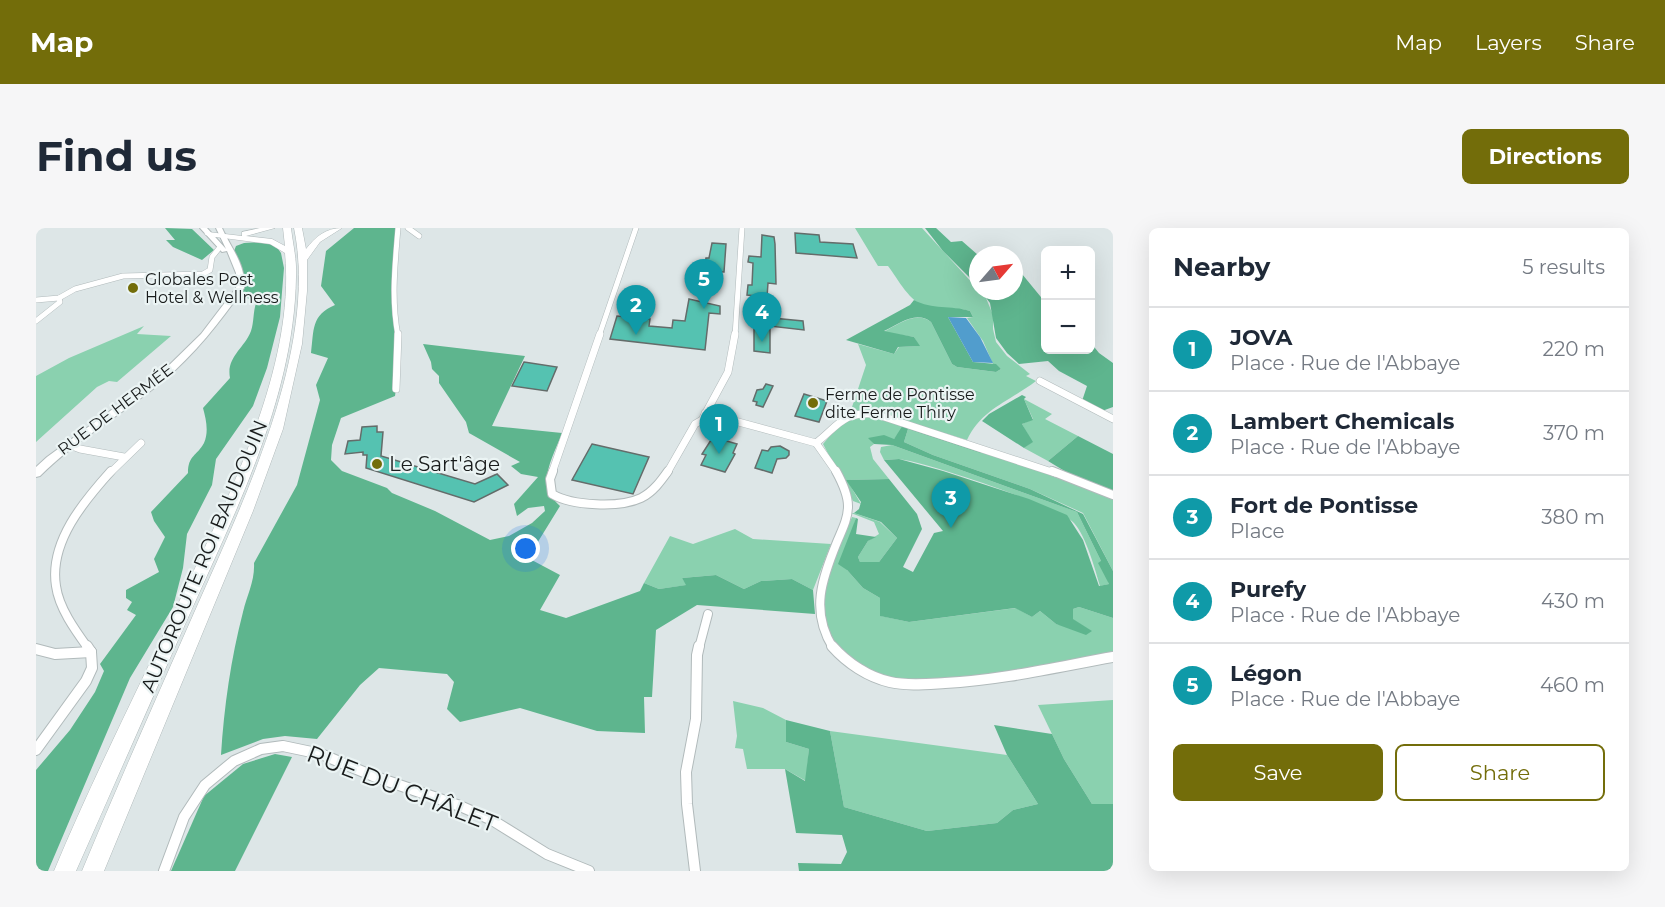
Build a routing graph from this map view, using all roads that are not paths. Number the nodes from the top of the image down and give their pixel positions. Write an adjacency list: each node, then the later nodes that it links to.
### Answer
1 (271, 228): 10 (highway)
2 (287, 228): 14 (highway, AUTOROUTE ROI BAUDOUIN)
3 (298, 228): 15 (highway, AUTOROUTE ROI BAUDOUIN)
4 (338, 228): 15 (highway)
5 (398, 228): 20 (street)
6 (408, 228): 11 (street)
7 (636, 228): 21 (street)
8 (742, 228): 21 (street)
9 (206, 231): 10 (highway); 13 (street, RUE DE HERMÉE)
10 (220, 232): 12 (highway); 13 (street, RUE DE HERMÉE)
11 (419, 236)
12 (252, 240): 13 (highway); 14 (highway)
13 (226, 251): 16 (street); 25 (street, RUE DE HERMÉE)
14 (291, 253): 34 (highway, AUTOROUTE ROI BAUDOUIN)
15 (303, 260): 35 (highway, AUTOROUTE ROI BAUDOUIN)
16 (59, 298): 17 (street); 18 (street)
17 (36, 300)
18 (36, 321)
19 (1040, 381): 22 (street)
20 (396, 389)
21 (705, 413): 24 (street)
22 (1113, 419)
23 (141, 443): 26 (street)
24 (816, 443): 28 (street); 32 (street)
25 (67, 444): 26 (street); 27 (street, RUE DE HERMÉE)
26 (124, 457): 31 (street)
27 (36, 473)
28 (1113, 495)
29 (708, 614): 38 (street)
30 (36, 649): 31 (street)
31 (91, 651): 33 (street)
32 (1113, 657)
33 (36, 750)
34 (65, 871)
35 (93, 871)
36 (164, 871): 37 (street, RUE DU CHÂLET)
37 (589, 871)
38 (695, 871)

